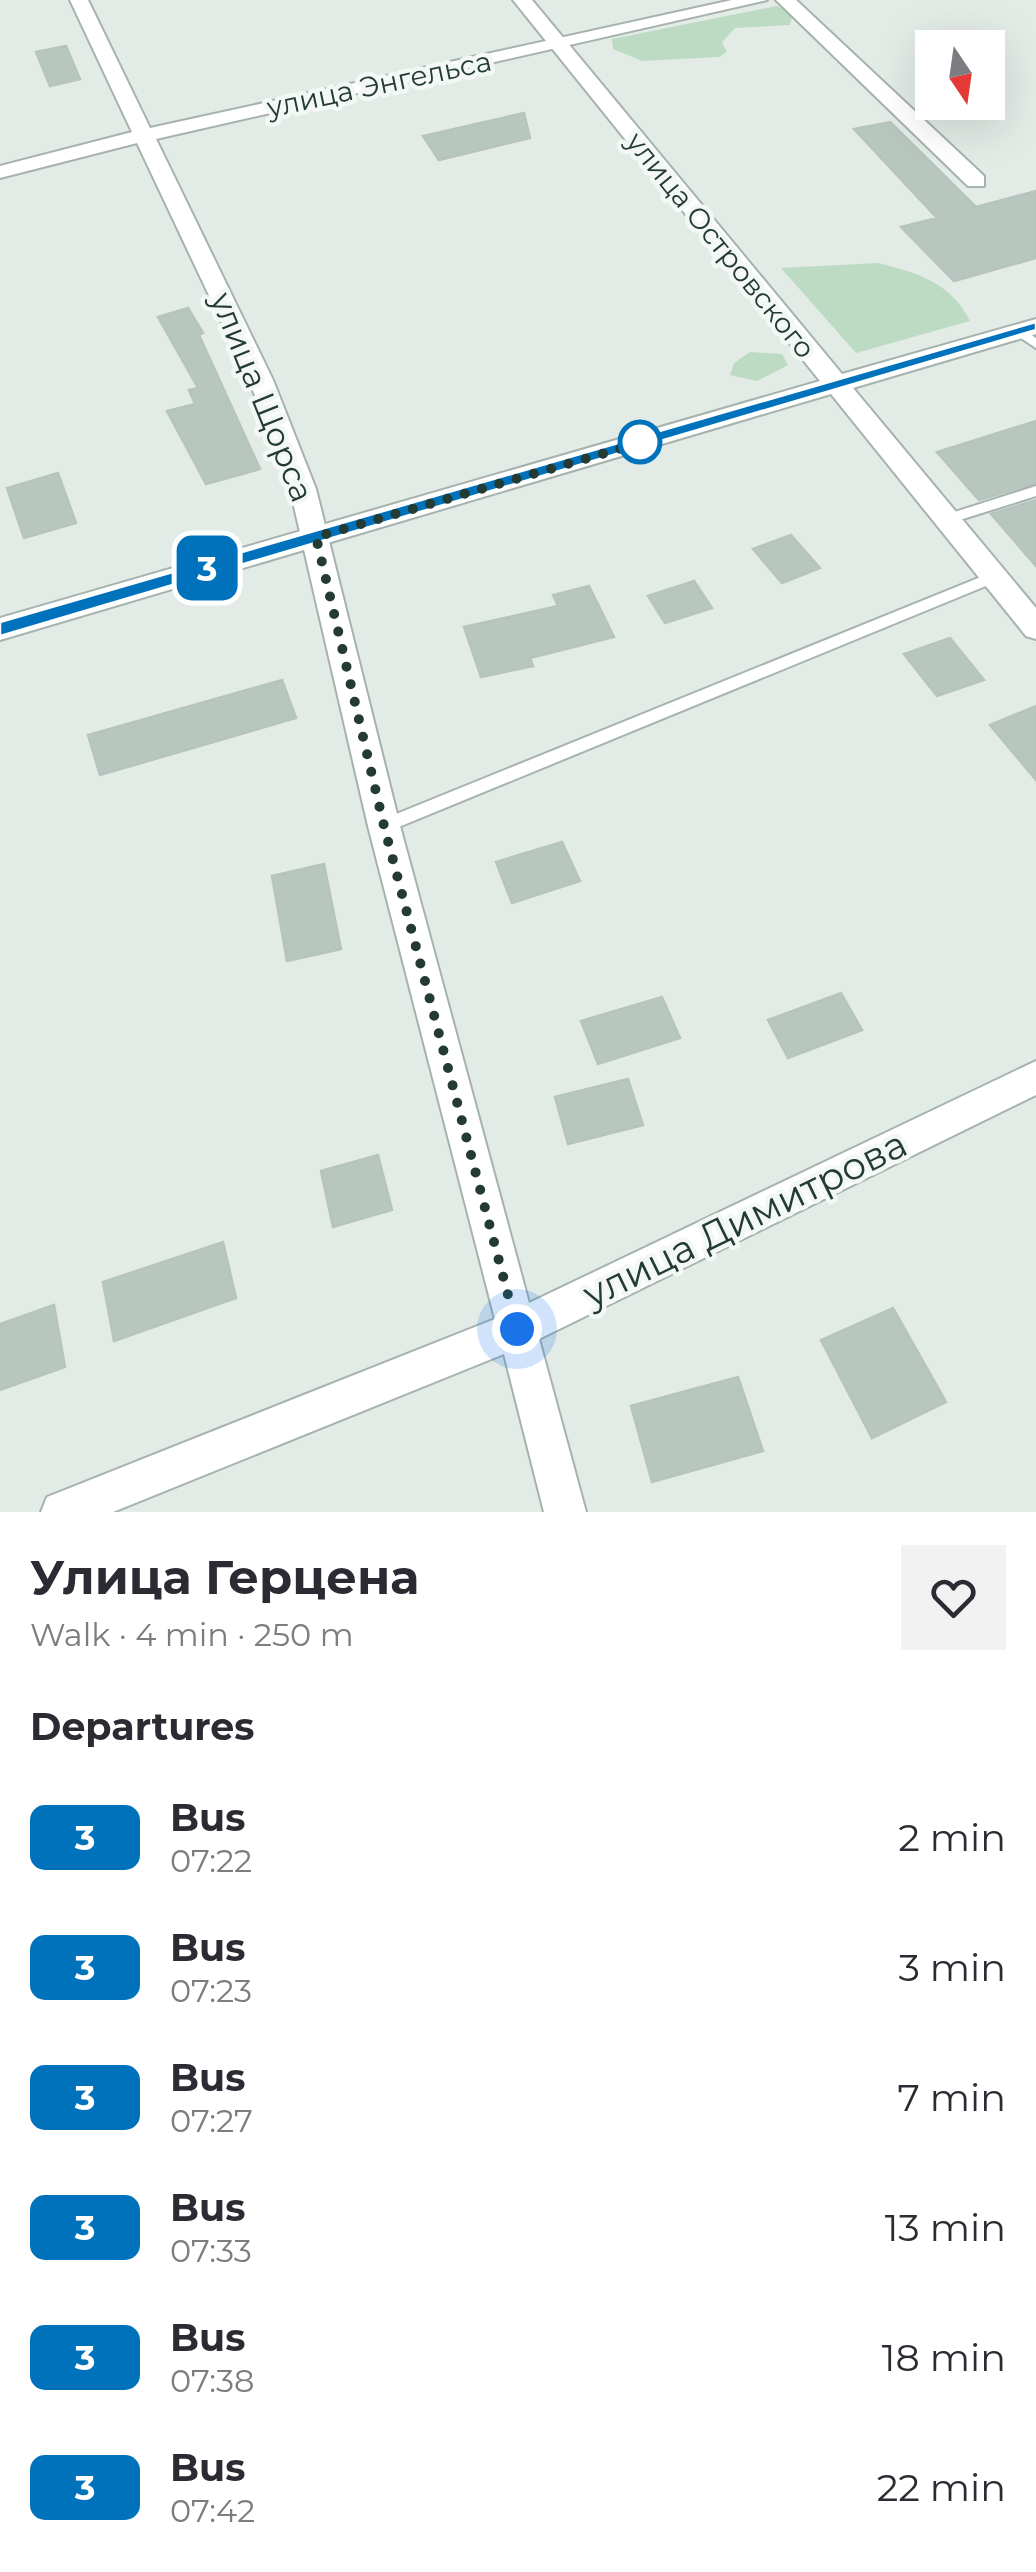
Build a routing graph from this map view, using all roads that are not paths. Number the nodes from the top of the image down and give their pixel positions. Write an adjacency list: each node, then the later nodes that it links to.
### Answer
1 (79, 0): 6 (street, улица Щорса)
2 (522, 0): 5 (street, улица Островского)
3 (758, 0): 5 (street, улица Энгельса)
4 (785, 0): 8 (street)
5 (559, 46): 6 (street, улица Энгельса); 10 (street, улица Островского)
6 (146, 134): 7 (street, улица Энгельса); 13 (street, улица Щорса)
7 (0, 172)
8 (976, 180)
9 (1030, 334): 10 (street)
10 (835, 386): 12 (street, улица Островского); 13 (street)
11 (1036, 491): 12 (lane)
12 (946, 519): 14 (street, улица Островского)
13 (316, 537): 16 (street); 17 (street, улица Щорса)
14 (993, 577): 15 (street, улица Островского); 17 (lane)
15 (1036, 628)
16 (0, 629)
17 (384, 826): 19 (street, улица Щорса)
18 (1036, 1078): 19 (street, улица Димитрова)
19 (517, 1329): 20 (street, улица Димитрова); 21 (street, улица Щорса)
20 (62, 1512)
21 (566, 1512)

